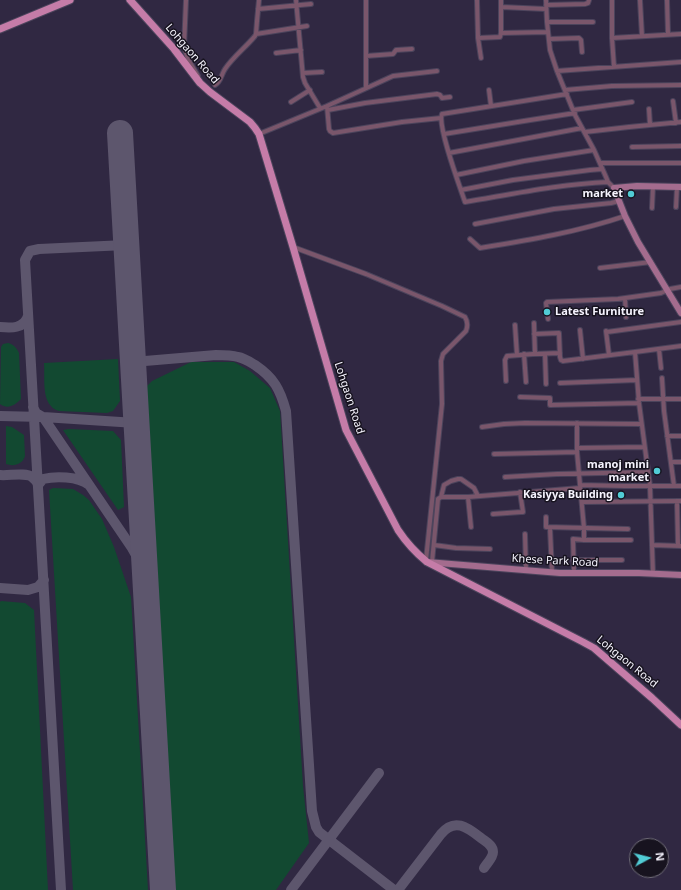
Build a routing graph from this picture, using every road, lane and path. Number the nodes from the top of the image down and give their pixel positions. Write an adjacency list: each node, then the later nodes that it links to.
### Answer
1 (70, 0): 22 (main road)
2 (130, 0): 44 (main road, Lohgaon Road)
3 (186, 0): 44 (street)
4 (259, 0): 17 (street)
5 (296, 0): 15 (street)
6 (366, 0): 36 (street)
7 (477, 0): 29 (street)
8 (501, 0): 16 (street)
9 (589, 0): 14 (street)
10 (612, 0): 31 (street)
11 (640, 0): 28 (street)
12 (667, 0): 26 (street)
13 (311, 4): 15 (street)
14 (546, 4): 16 (street); 18 (street)
15 (296, 5): 17 (street); 21 (street)
16 (501, 7): 24 (street)
17 (258, 9): 25 (street)
18 (547, 22): 19 (street); 23 (street)
19 (593, 22)
20 (307, 26): 21 (street)
21 (298, 27): 25 (street); 33 (street)
22 (0, 29)
23 (548, 32): 24 (street); 30 (street)
24 (501, 33): 29 (street)
25 (256, 34): 45 (street)
26 (668, 34): 27 (street); 28 (street)
27 (681, 34)
28 (642, 36): 31 (street)
29 (478, 38): 37 (street)
30 (549, 38): 34 (street); 40 (street)
31 (612, 38): 39 (street)
32 (412, 49): 36 (street)
33 (301, 50): 35 (street); 43 (street)
34 (582, 52)
35 (276, 53)
36 (366, 56): 47 (street)
37 (481, 58)
38 (681, 62): 39 (street)
39 (614, 67): 40 (street)
40 (557, 70): 50 (street)
41 (437, 71): 47 (street)
42 (322, 72): 43 (street)
43 (303, 73): 48 (street)
44 (200, 83): 65 (main road, Lohgaon Road)
45 (215, 85)
46 (681, 85): 50 (street)
47 (366, 88): 57 (street)
48 (310, 90): 53 (street); 56 (street)
49 (489, 90): 55 (street)
50 (566, 92): 55 (street); 59 (street)
51 (450, 97): 57 (street)
52 (673, 101): 62 (street)
53 (291, 102)
54 (632, 102): 59 (street)
55 (491, 106): 60 (street)
56 (320, 108): 57 (street); 65 (street)
57 (327, 108): 60 (street)
58 (648, 109): 63 (street)
59 (574, 112): 64 (street); 66 (street)
60 (440, 118): 66 (street)
61 (681, 122): 62 (street)
62 (676, 123): 63 (street)
63 (650, 125): 64 (street)
64 (584, 130): 69 (street); 70 (street)
65 (259, 134): 86 (main road, Lohgaon Road)
66 (444, 134): 70 (street)
67 (681, 146): 68 (street)
68 (632, 147)
69 (594, 150): 71 (street); 74 (street)
70 (449, 153): 74 (street)
71 (600, 163): 72 (street); 73 (street)
72 (681, 163)
73 (602, 169): 75 (street); 79 (street)
74 (456, 174): 79 (street)
75 (608, 182): 78 (street); 79 (street)
76 (652, 186): 77 (street); 78 (street); 82 (street)
77 (679, 187): 81 (street)
78 (614, 188): 80 (street)
79 (461, 190)
80 (619, 201): 83 (street); 84 (street)
81 (676, 207)
82 (652, 208)
83 (625, 216): 85 (street); 87 (street)
84 (475, 224)
85 (470, 239)
86 (293, 247): 160 (main road, Lohgaon Road); 160 (street)
87 (651, 262): 88 (street); 90 (street)
88 (600, 268)
89 (681, 287): 90 (street)
90 (667, 291): 91 (street); 92 (street)
91 (625, 298): 93 (street); 94 (street)
92 (681, 313)
93 (626, 317)
94 (548, 319)
95 (681, 322): 108 (street)
96 (534, 323): 99 (street)
97 (515, 325): 107 (street)
98 (580, 330): 109 (street)
99 (534, 334): 103 (street); 105 (street)
100 (681, 346): 101 (street)
101 (659, 349): 102 (street); 110 (street)
102 (635, 352): 108 (street); 112 (street)
103 (560, 353): 106 (street); 109 (street)
104 (524, 354): 105 (street); 107 (street); 114 (street)
105 (535, 354): 106 (street)
106 (545, 354): 116 (street)
107 (517, 355): 113 (street)
108 (609, 355): 109 (street)
109 (583, 359)
110 (661, 368)
111 (662, 378): 119 (street)
112 (637, 380): 115 (street); 120 (street)
113 (506, 381)
114 (526, 382)
115 (560, 383)
116 (546, 384)
117 (520, 397): 120 (street)
118 (681, 399): 119 (street)
119 (663, 400): 120 (street); 124 (street)
120 (639, 401): 122 (street)
121 (577, 423): 122 (street); 123 (street); 127 (street)
122 (641, 424): 126 (street)
123 (482, 427)
124 (667, 436): 125 (street); 129 (street)
125 (681, 436)
126 (644, 447): 127 (street); 131 (street)
127 (577, 450): 128 (street); 132 (street)
128 (494, 454)
129 (671, 462): 130 (street); 136 (street)
130 (681, 462)
131 (648, 472): 132 (street); 135 (street)
132 (579, 474): 133 (street); 134 (street)
133 (505, 477)
134 (580, 486): 135 (street); 138 (street); 144 (street)
135 (650, 486): 136 (street); 142 (street)
136 (674, 486): 137 (street)
137 (681, 486)
138 (520, 492): 139 (street); 145 (street)
139 (478, 496): 140 (street); 141 (street)
140 (441, 497): 141 (street); 154 (street)
141 (468, 497): 147 (street)
142 (651, 501): 143 (street); 144 (street); 155 (street)
143 (679, 501): 156 (street)
144 (582, 502): 149 (street)
145 (492, 514)
146 (546, 517): 148 (street)
147 (470, 527)
148 (550, 528): 149 (street); 162 (street)
149 (584, 528): 150 (street); 152 (street)
150 (628, 529)
151 (525, 534): 161 (street)
152 (584, 540): 153 (street); 158 (street)
153 (631, 540)
154 (434, 545): 157 (street); 160 (street)
155 (652, 545): 156 (street); 164 (street)
156 (680, 545)
157 (490, 549)
158 (573, 560): 159 (street); 163 (street)
159 (622, 560)
160 (428, 561): 161 (street, Khese Park Road); 166 (main road, Lohgaon Road)
161 (526, 570): 162 (street, Khese Park Road)
162 (552, 572): 163 (street, Khese Park Road)
163 (574, 573): 164 (street, Khese Park Road)
164 (653, 574): 165 (street, Khese Park Road)
165 (681, 575)
166 (681, 725)

